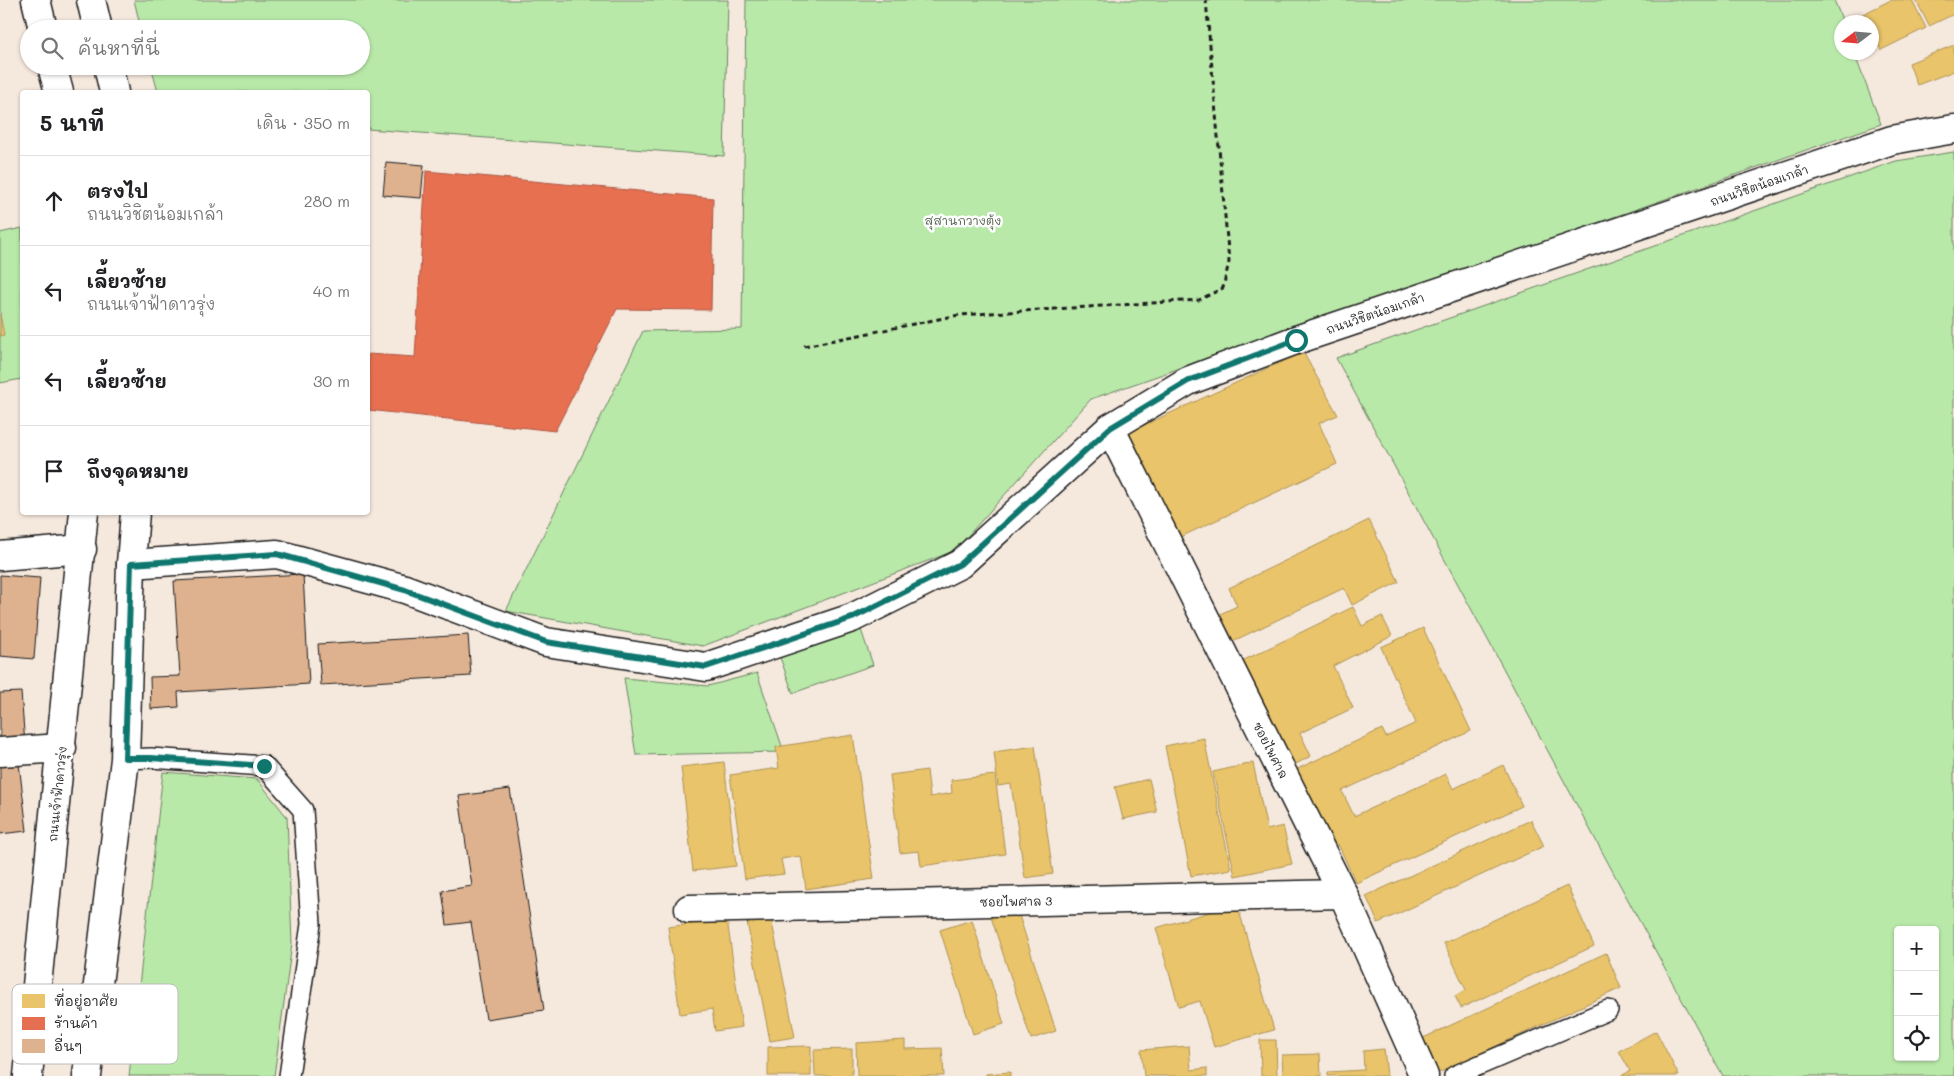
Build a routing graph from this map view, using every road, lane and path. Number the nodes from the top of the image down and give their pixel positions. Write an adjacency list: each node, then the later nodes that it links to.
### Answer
1 (36, 0): 4 (street)
2 (91, 0): 5 (street)
3 (1206, 0): 11 (path)
4 (41, 20)
5 (96, 20)
6 (54, 75): 8 (street)
7 (110, 75): 9 (street)
8 (58, 90)
9 (114, 90)
10 (1954, 129): 12 (street, ถนนวิชิตน้อมเกล้า)
11 (804, 346)
12 (1110, 428): 17 (street, ถนนวิชิตน้อมเกล้า); 21 (street, ซอยไพศาล)
13 (84, 515): 15 (street, ถนนเจ้าฟ้าดาวรุ่ง)
14 (136, 515): 17 (street)
15 (82, 548): 16 (street); 18 (street, ถนนเจ้าฟ้าดาวรุ่ง)
16 (0, 556)
17 (131, 564): 20 (street)
18 (62, 748): 19 (street); 23 (street, ถนนเจ้าฟ้าดาวรุ่ง)
19 (0, 752)
20 (125, 758): 24 (street); 26 (lane)
21 (1343, 894): 22 (street, ซอยไพศาล 3); 27 (street, ซอยไพศาล)
22 (689, 909)
23 (38, 984)
24 (99, 984)
25 (1608, 1010): 28 (lane)
26 (289, 1076)
27 (1424, 1076)
28 (1454, 1076)

